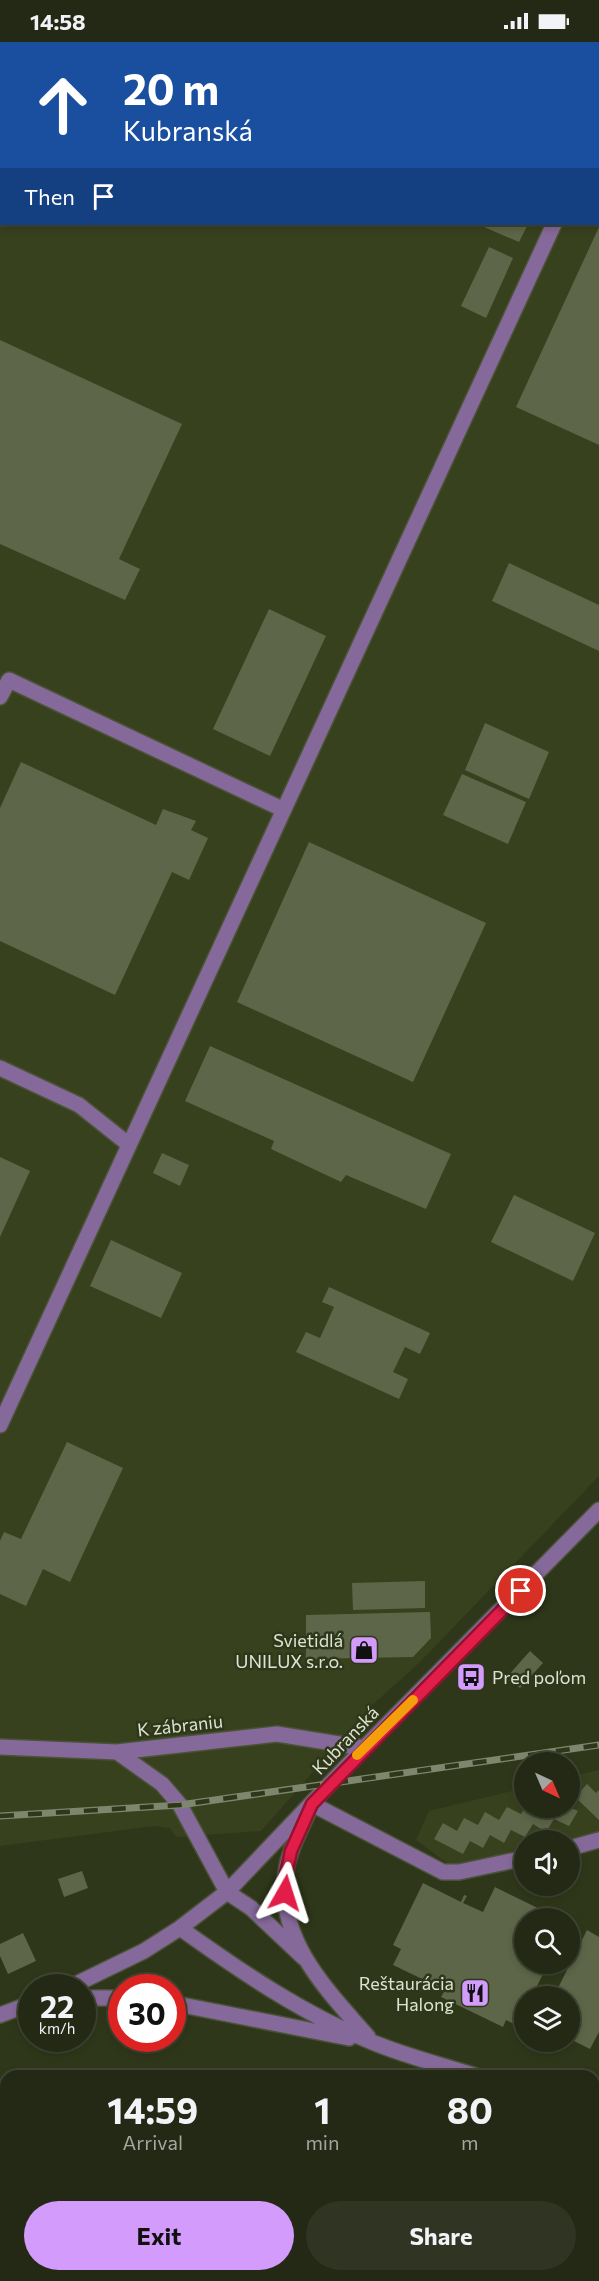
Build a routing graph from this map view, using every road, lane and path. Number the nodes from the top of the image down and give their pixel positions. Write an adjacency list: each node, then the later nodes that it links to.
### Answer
1 (554, 225): 4 (street)
2 (4, 679): 3 (street); 4 (street)
3 (0, 698)
4 (282, 808): 6 (street)
5 (0, 1068): 6 (street)
6 (128, 1144): 7 (street)
7 (0, 1425)
8 (599, 1510): 10 (street, Kubranská)
9 (0, 1747): 11 (street, K zábraniu)
10 (364, 1748): 11 (street, K zábraniu); 12 (street, Kubranská)
11 (117, 1752): 16 (street)
12 (312, 1804): 15 (street); 16 (street, Kubranská); 18 (street)
13 (599, 1840): 14 (street)
14 (580, 1845)
15 (514, 1860)
16 (227, 1892): 17 (street, Kubranská); 18 (street)
17 (180, 1928): 19 (street, Kubranská); 23 (street)
18 (304, 1958): 23 (street)
19 (96, 1975)
20 (186, 2006): 23 (street)
21 (18, 2008): 22 (street)
22 (0, 2015)
23 (373, 2043): 24 (street)
24 (457, 2070)

